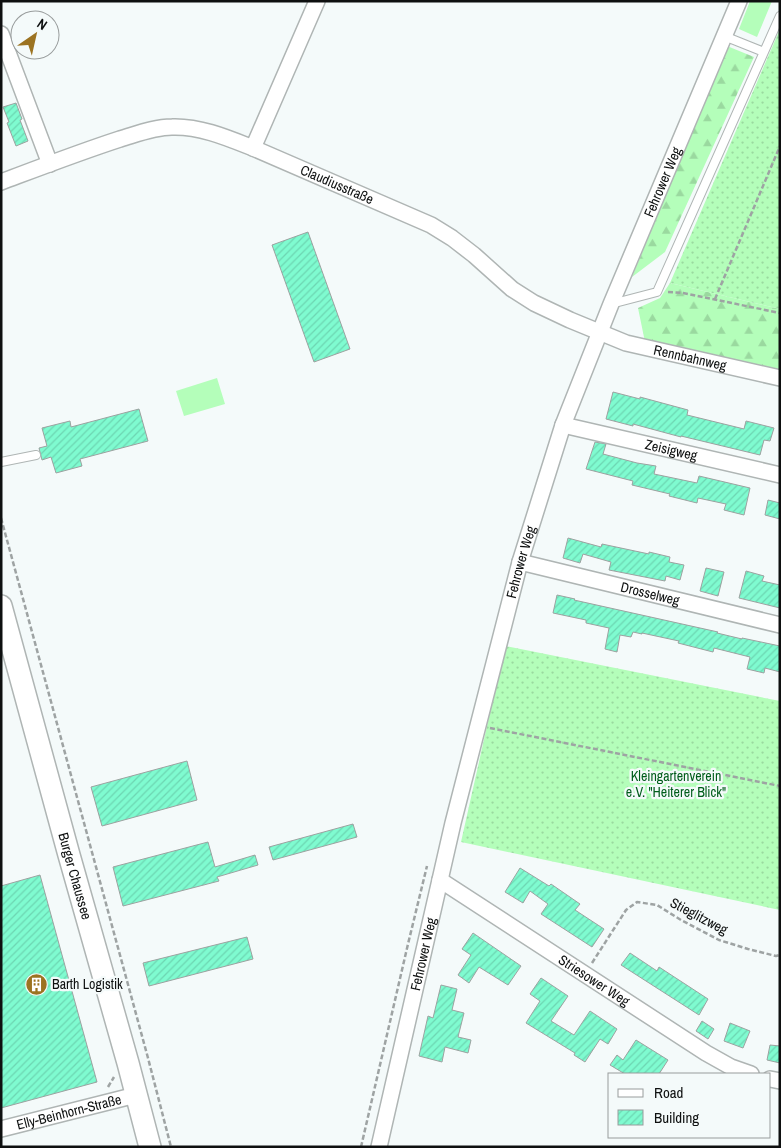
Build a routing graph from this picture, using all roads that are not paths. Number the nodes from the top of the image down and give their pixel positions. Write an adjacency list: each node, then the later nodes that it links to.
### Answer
1 (317, 1): 7 (street)
2 (739, 1): 5 (street, Fehrower Weg)
3 (780, 16): 6 (lane)
4 (1, 34): 8 (street)
5 (724, 36): 6 (lane); 10 (street, Fehrower Weg)
6 (764, 52): 10 (lane)
7 (253, 148): 8 (street, Claudiusstraße); 11 (street, Claudiusstraße)
8 (50, 164): 9 (street, Claudiusstraße)
9 (1, 182)
10 (611, 304): 11 (street, Fehrower Weg)
11 (600, 332): 12 (street, Rennbahnweg); 13 (street, Fehrower Weg)
12 (780, 378)
13 (563, 426): 16 (street, Zeisigweg); 17 (street, Fehrower Weg)
14 (36, 455): 15 (lane)
15 (1, 462)
16 (780, 475)
17 (520, 562): 19 (street, Drosselweg); 20 (street, Fehrower Weg)
18 (1, 606): 22 (main road, Burger Chaussee)
19 (780, 625)
20 (440, 880): 21 (street, Striesower Weg); 25 (street, Fehrower Weg)
21 (748, 1073)
22 (136, 1095): 23 (street, Elly-Beinhorn-Straße); 24 (main road, Burger Chaussee)
23 (1, 1130)
24 (150, 1147)
25 (380, 1147)

